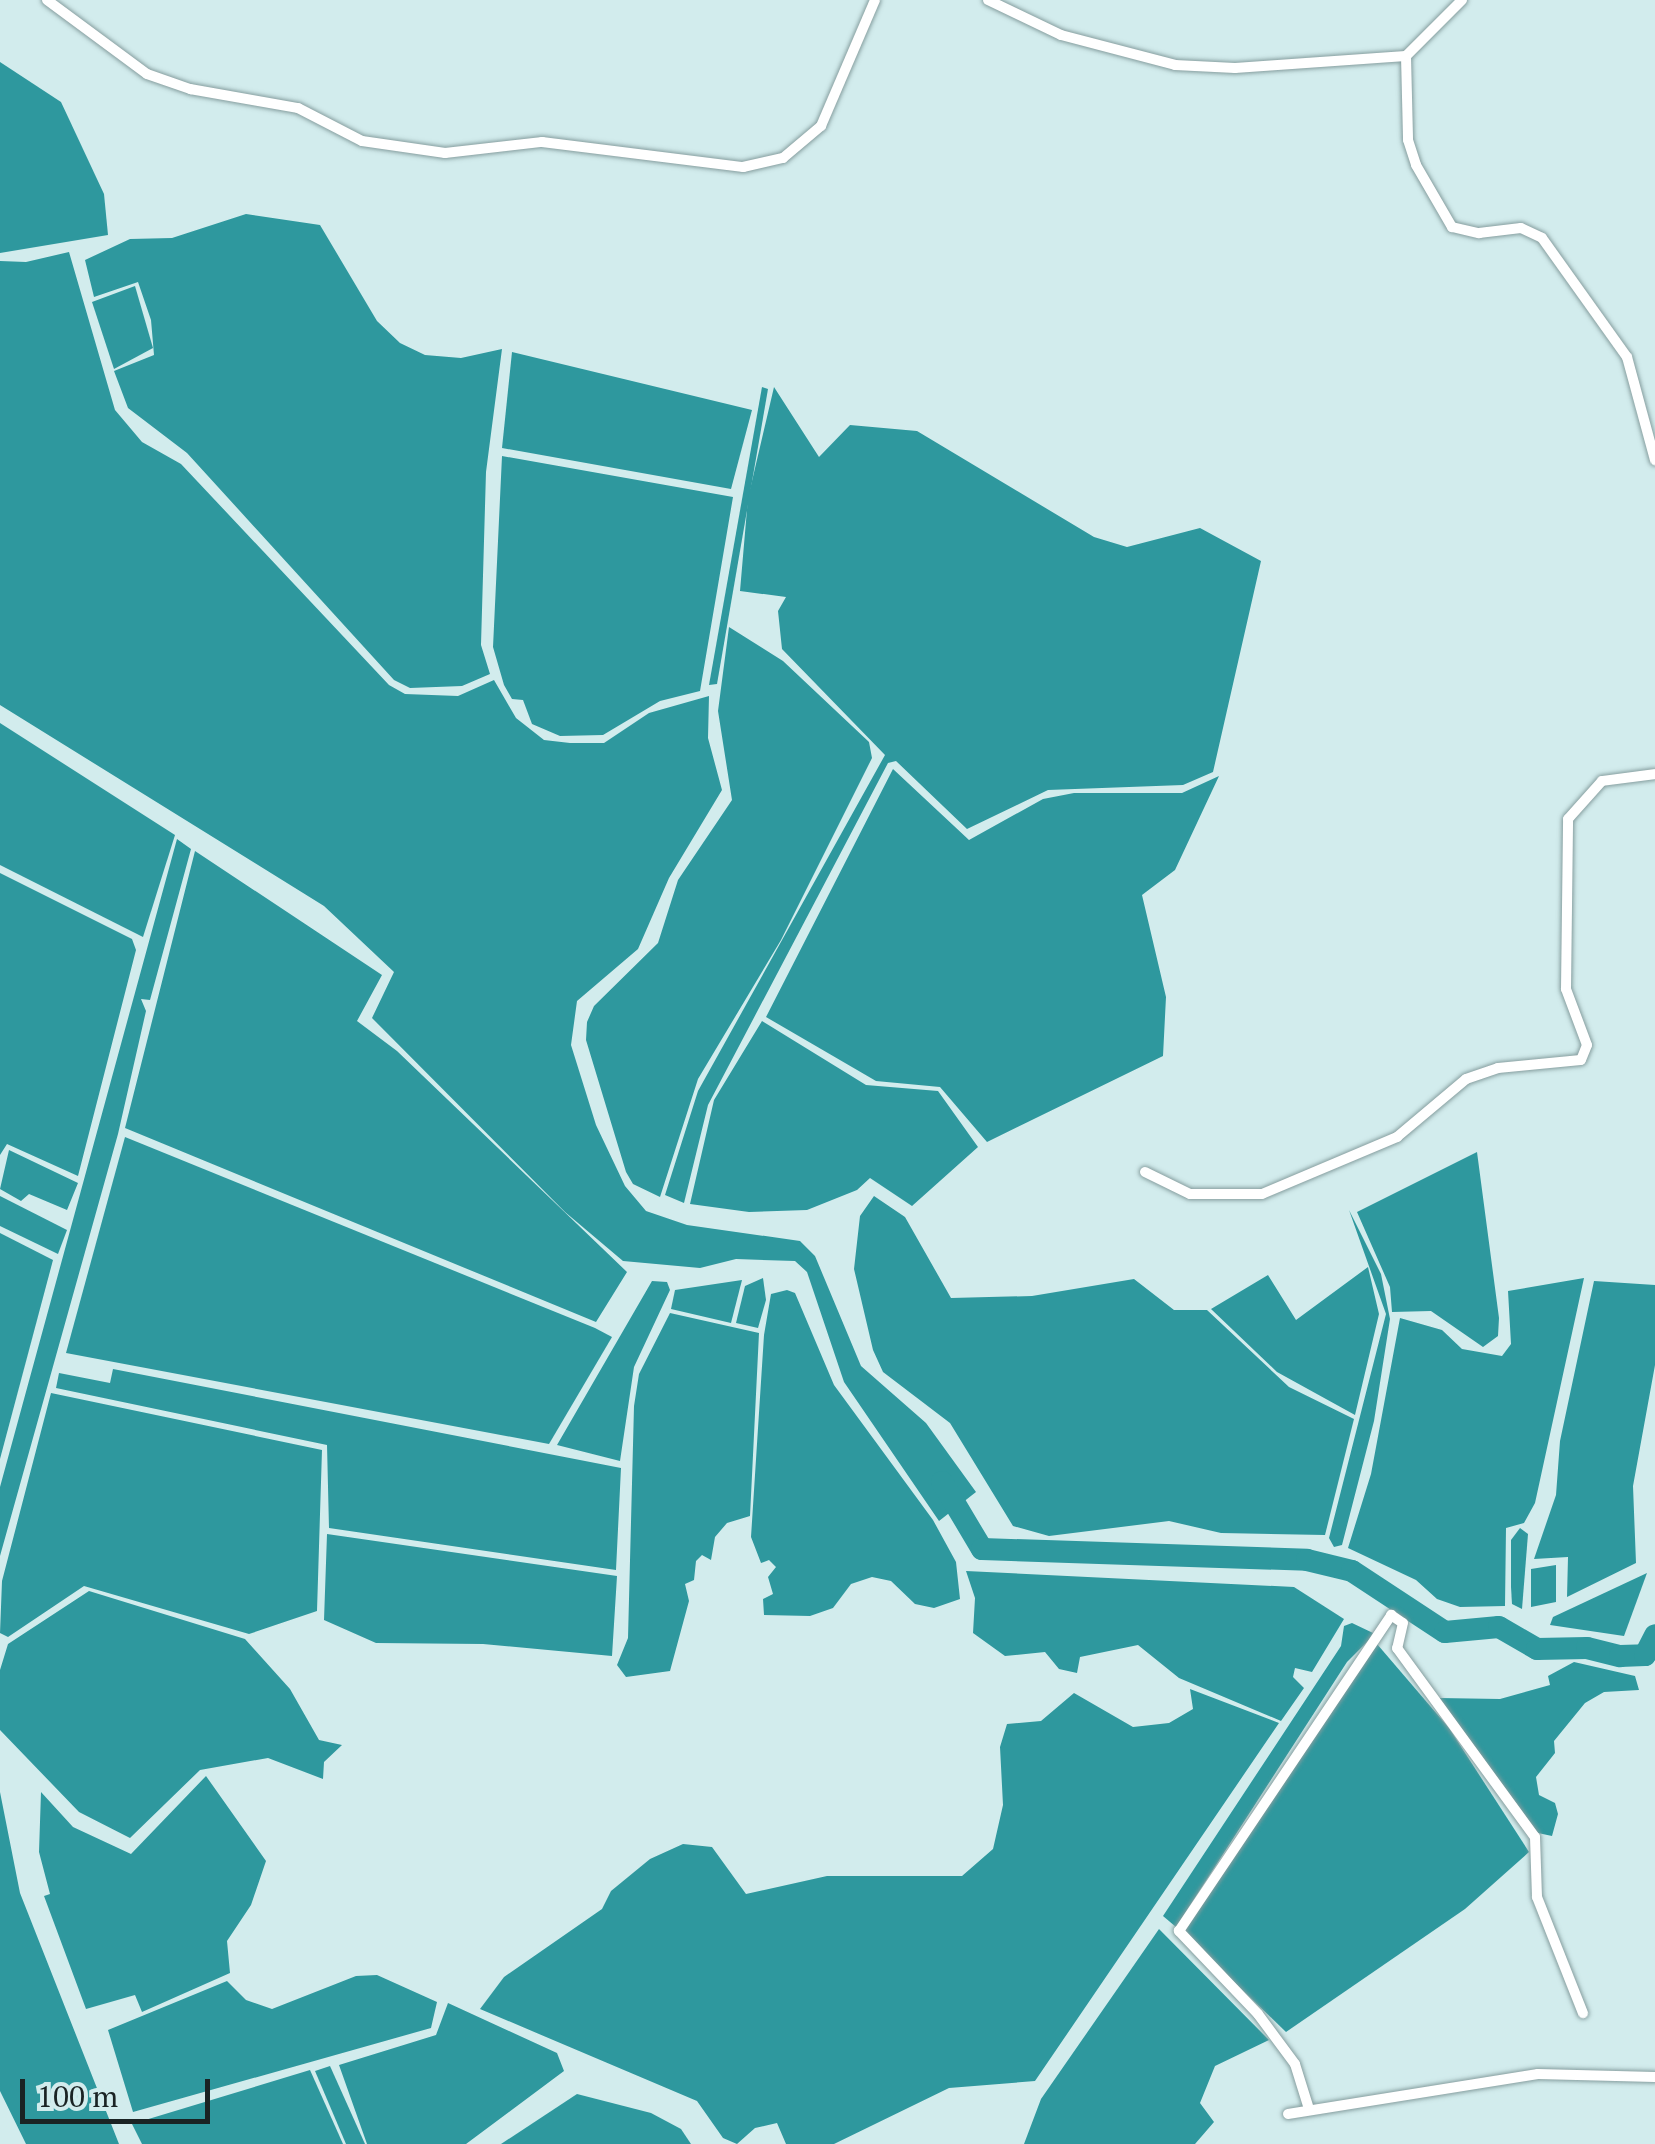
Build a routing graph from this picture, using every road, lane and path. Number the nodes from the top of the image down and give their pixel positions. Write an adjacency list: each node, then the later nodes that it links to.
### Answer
1 (47, 0): 2 (street)
2 (875, 0)
3 (988, 0): 5 (street)
4 (1462, 0): 5 (street)
5 (1406, 56): 6 (street)
6 (1655, 460)
7 (1655, 774): 8 (street)
8 (1145, 1172)
9 (1584, 2014): 11 (street)
10 (1655, 2077): 11 (street)
11 (1309, 2110): 12 (street)
12 (1288, 2114)

